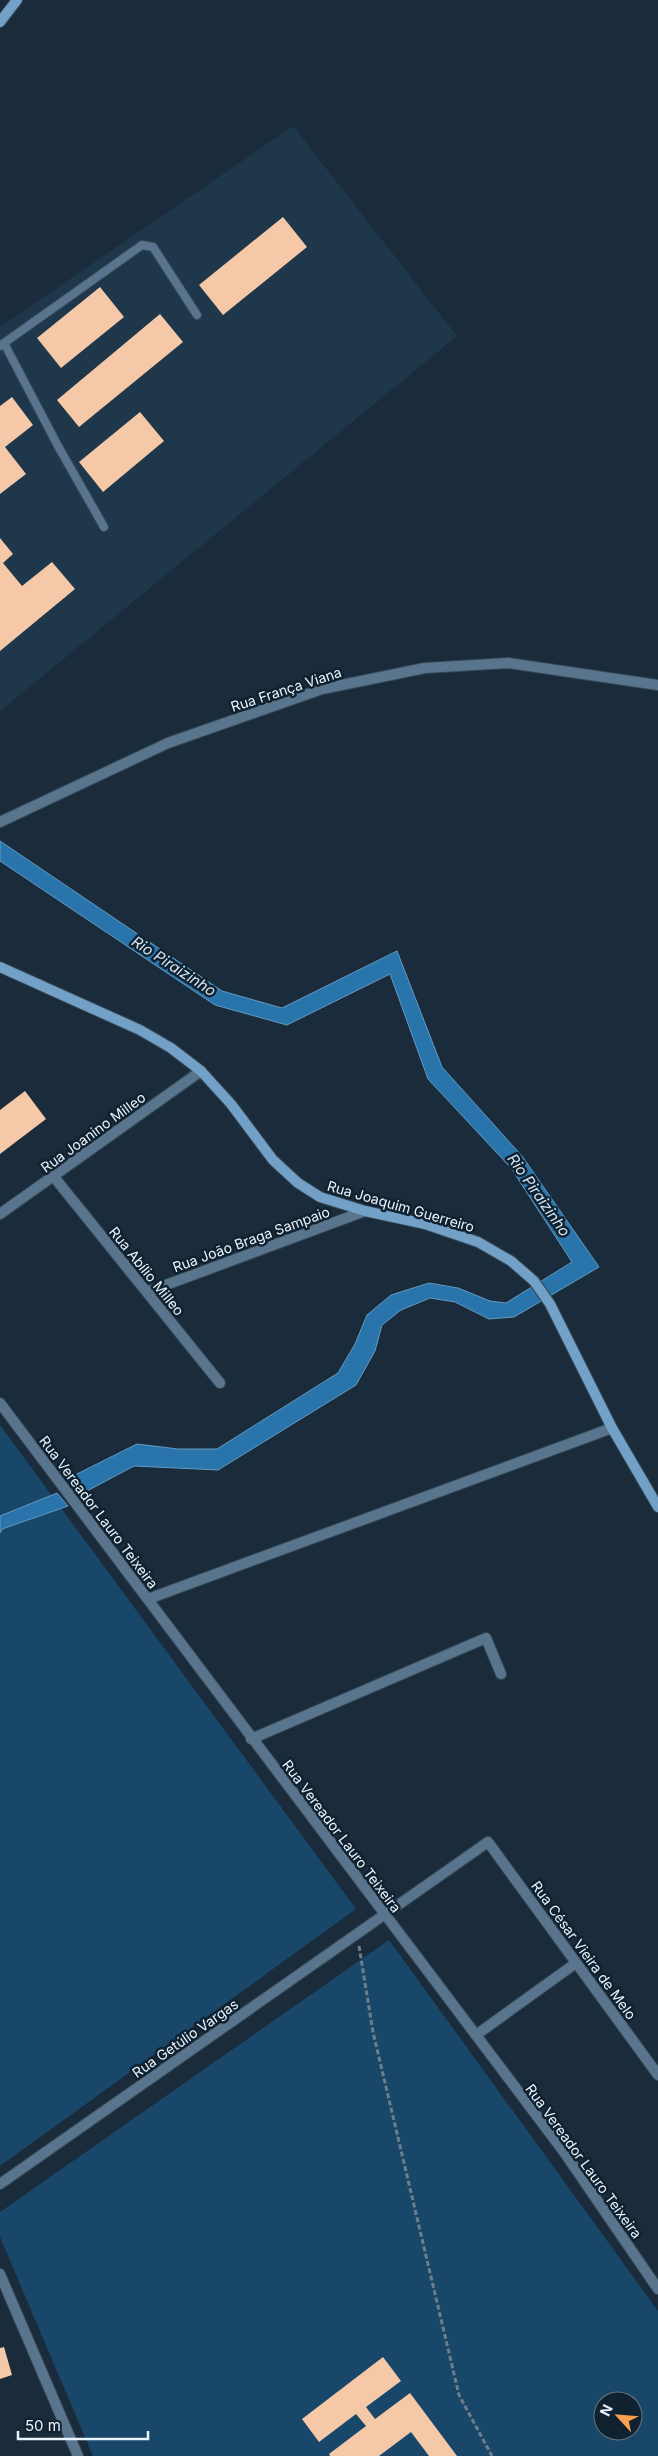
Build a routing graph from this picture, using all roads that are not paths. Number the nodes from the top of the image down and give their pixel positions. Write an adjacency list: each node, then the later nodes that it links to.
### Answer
1 (17, 0): 2 (street)
2 (0, 22)
3 (197, 315): 4 (lane)
4 (2, 345): 5 (lane)
5 (104, 526)
6 (658, 685): 7 (street, Rua França Viana)
7 (5, 820)
8 (0, 968): 9 (street, Rua Joaquim Guerreiro)
9 (201, 1071): 10 (street, Rua Joanino Milleo); 11 (street, Rua Joaquim Guerreiro)
10 (54, 1177): 12 (street, Rua Joanino Milleo); 13 (street, Rua Abílio Milleo)
11 (365, 1211): 13 (street, Rua João Braga Sampaio); 16 (street, Rua Joaquim Guerreiro)
12 (0, 1214)
13 (146, 1292): 14 (street, Rua Abílio Milleo)
14 (220, 1383)
15 (0, 1403): 18 (street, Rua Vereador Lauro Teixeira)
16 (612, 1428): 17 (street, Rua Joaquim Guerreiro); 18 (street)
17 (658, 1507)
18 (148, 1599): 20 (street, Rua Vereador Lauro Teixeira)
19 (501, 1674): 20 (street)
20 (251, 1739): 22 (street, Rua Vereador Lauro Teixeira)
21 (488, 1842): 22 (street, Rua Getúlio Vargas); 23 (street, Rua César Vieira de Melo)
22 (386, 1915): 24 (street, Rua Vereador Lauro Teixeira); 26 (street, Rua Getúlio Vargas)
23 (576, 1963): 24 (street); 25 (street, Rua César Vieira de Melo)
24 (476, 2035): 28 (street, Rua Vereador Lauro Teixeira)
25 (658, 2075)
26 (0, 2184)
27 (0, 2274): 29 (street)
28 (658, 2288)
29 (78, 2456)

